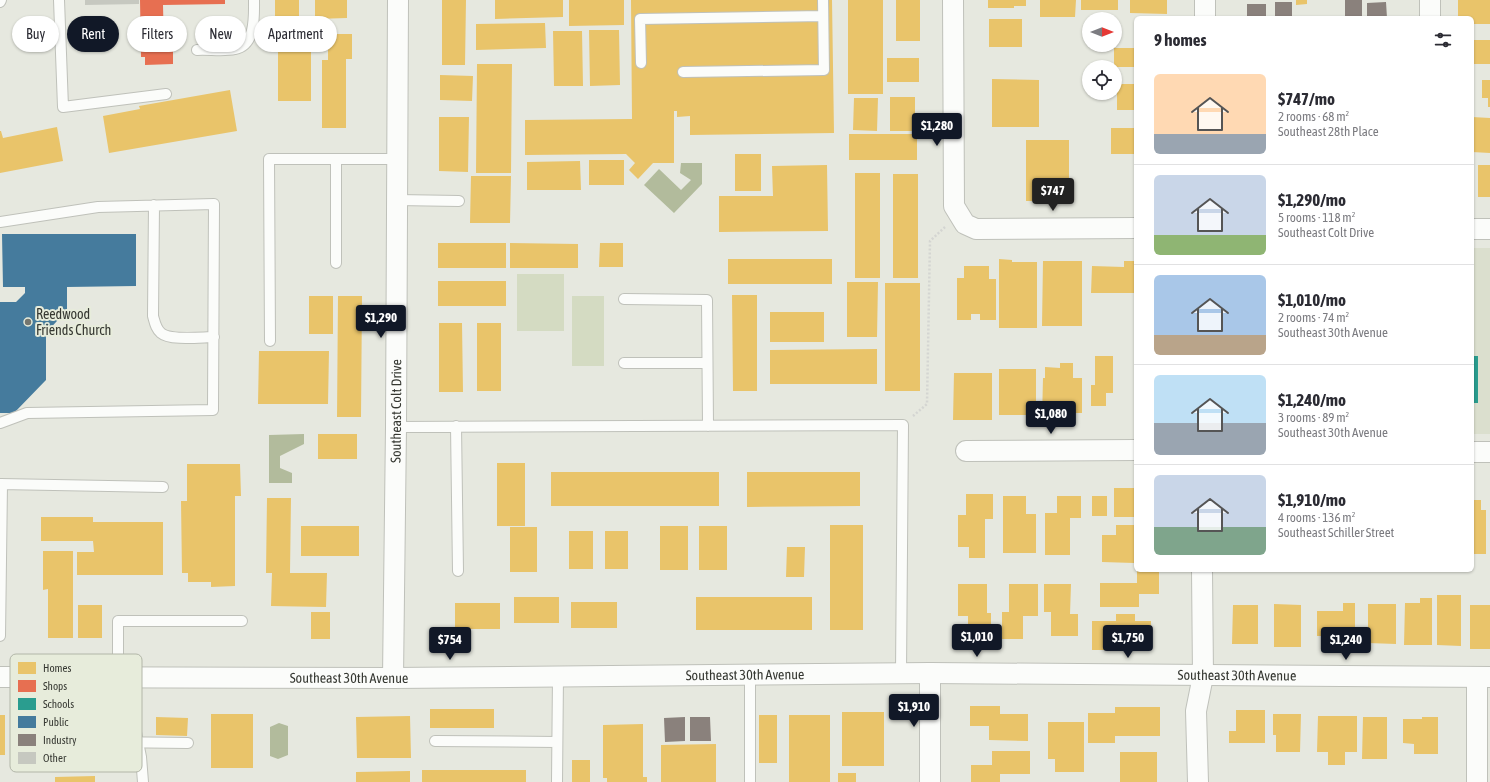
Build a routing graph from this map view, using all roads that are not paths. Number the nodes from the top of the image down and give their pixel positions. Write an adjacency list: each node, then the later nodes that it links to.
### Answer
1 (59, 0): 14 (lane)
2 (254, 0): 11 (lane)
3 (398, 0): 16 (street, Southeast Colt Drive)
4 (823, 0): 8 (lane)
5 (953, 0): 21 (street)
6 (1205, 0): 9 (street)
7 (1430, 0): 10 (street)
8 (824, 16): 12 (lane); 13 (lane)
9 (1205, 16)
10 (1430, 16)
11 (246, 42)
12 (641, 62)
13 (683, 72)
14 (166, 94)
15 (336, 159): 16 (lane); 24 (lane); 27 (lane)
16 (397, 159): 17 (street, Southeast Colt Drive)
17 (397, 200): 18 (lane); 31 (street, Southeast Colt Drive)
18 (459, 201)
19 (154, 205): 20 (lane); 26 (lane); 26 (lane)
20 (0, 222)
21 (1134, 228)
22 (1474, 228): 23 (street)
23 (1490, 229)
24 (336, 263)
25 (624, 300): 29 (lane)
26 (214, 337): 30 (lane)
27 (270, 341)
28 (624, 363): 29 (lane)
29 (707, 363): 33 (lane)
30 (0, 423)
31 (396, 426): 32 (lane); 52 (street, Southeast Colt Drive)
32 (456, 426): 33 (lane); 40 (lane)
33 (708, 426): 46 (lane)
34 (1134, 450): 35 (street)
35 (966, 451)
36 (1474, 452): 37 (street)
37 (1490, 452)
38 (1, 484): 39 (lane); 43 (lane)
39 (164, 486)
40 (458, 571)
41 (1202, 572): 49 (street)
42 (242, 621): 44 (lane)
43 (0, 636)
44 (123, 654)
45 (930, 673): 46 (street, Southeast 30th Avenue); 49 (street, Southeast 30th Avenue); 61 (street)
46 (901, 674): 47 (street, Southeast 30th Avenue)
47 (750, 675): 48 (street, Southeast 30th Avenue); 60 (lane)
48 (558, 676): 52 (street, Southeast 30th Avenue); 54 (lane)
49 (1203, 676): 51 (street, Southeast 30th Avenue); 62 (street)
50 (142, 677): 52 (street, Southeast 30th Avenue)
51 (1483, 677): 63 (street)
52 (393, 678)
53 (435, 741): 54 (lane)
54 (557, 742): 59 (lane)
55 (142, 743): 56 (lane)
56 (188, 743)
57 (142, 772): 58 (lane)
58 (143, 782)
59 (557, 782)
60 (750, 782)
61 (930, 782)
62 (1198, 782)
63 (1477, 782)

